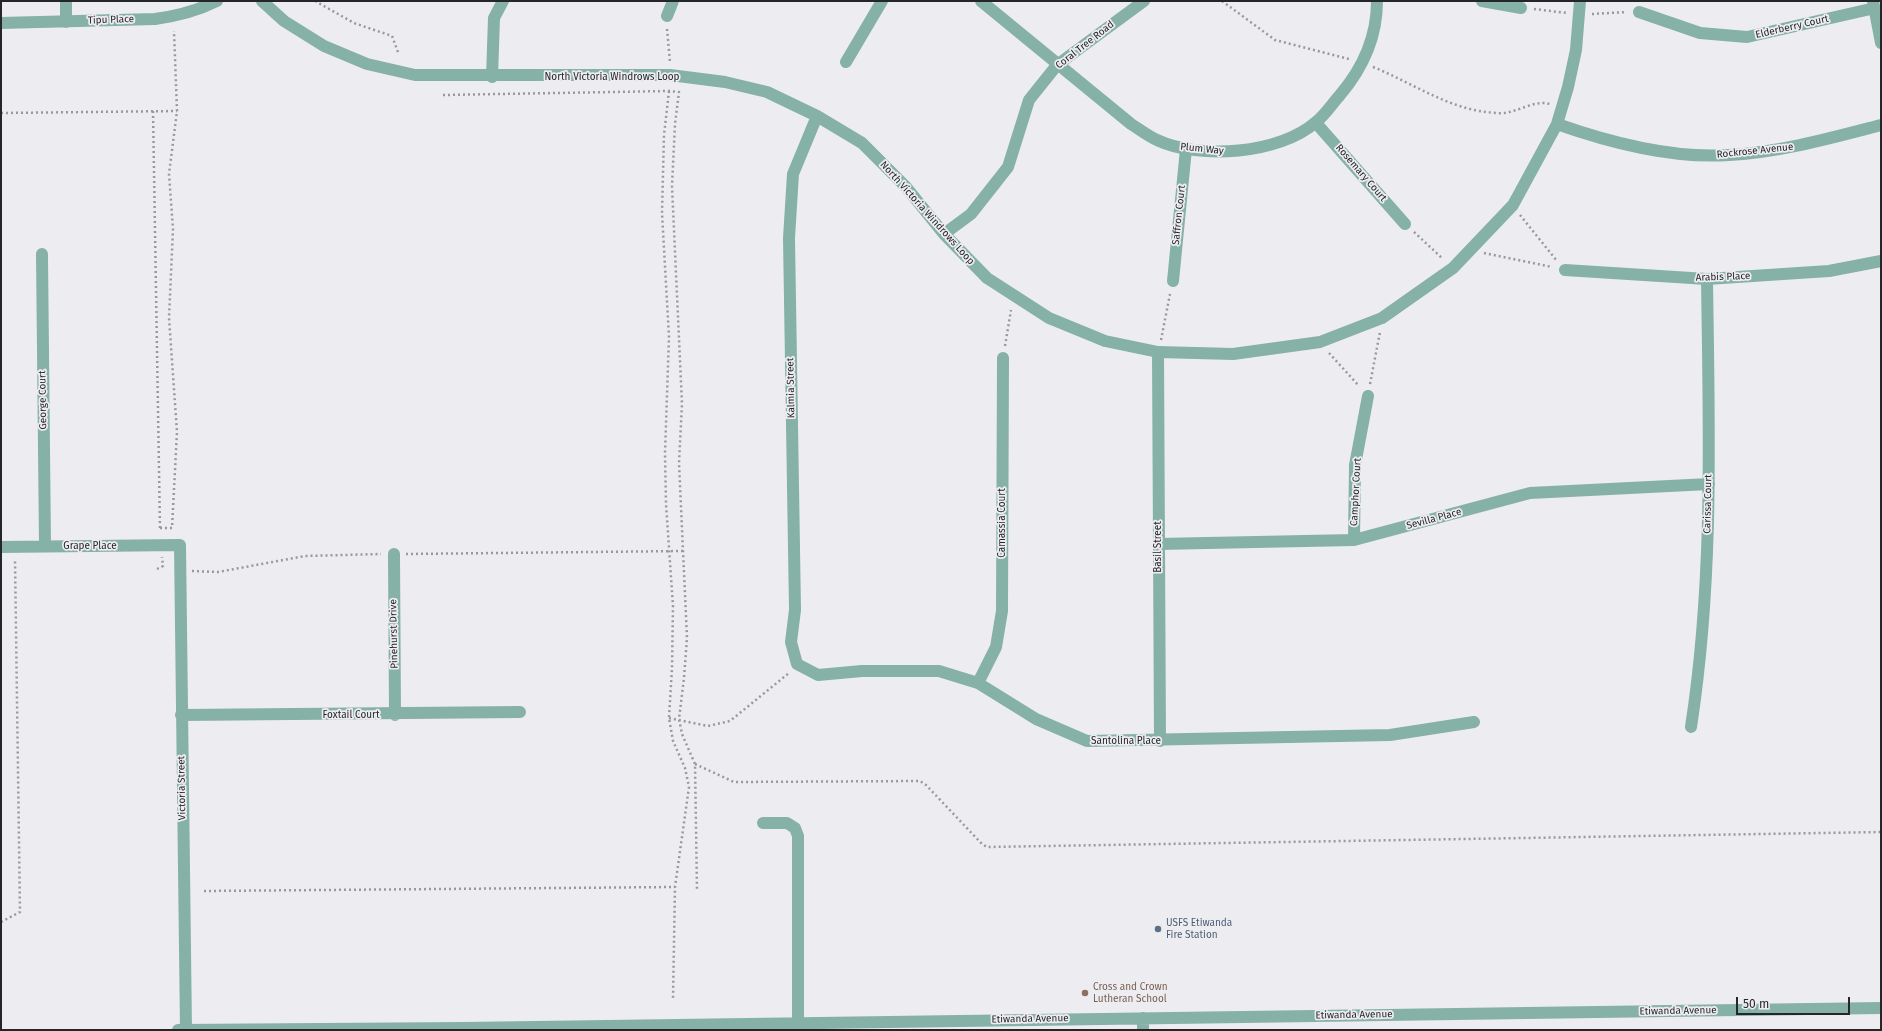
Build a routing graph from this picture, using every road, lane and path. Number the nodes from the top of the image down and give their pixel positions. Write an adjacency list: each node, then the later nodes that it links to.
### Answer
1 (66, 1): 19 (street)
2 (217, 1): 19 (street, Tipu Place)
3 (262, 1): 27 (street, North Victoria Windrows Loop)
4 (315, 1): 22 (path)
5 (503, 1): 27 (street)
6 (673, 1): 17 (street)
7 (882, 1): 24 (street)
8 (981, 1): 26 (street, Plum Way)
9 (1144, 1): 26 (street, Coral Tree Road)
10 (1222, 1): 25 (path)
11 (1376, 1): 25 (street, Plum Way)
12 (1482, 1): 15 (street)
13 (1580, 1): 30 (street, North Victoria Windrows Loop)
14 (1874, 5): 16 (street, Elderberry Court); 21 (street)
15 (1521, 8)
16 (1639, 12)
17 (667, 16): 23 (path)
18 (1, 22): 19 (street, Tipu Place)
19 (66, 22)
20 (174, 31): 32 (path)
21 (1881, 43)
22 (398, 52)
23 (671, 55)
24 (846, 62)
25 (1361, 63): 30 (path); 35 (street, Plum Way)
26 (1058, 65): 38 (street, Plum Way); 41 (street, Coral Tree Road)
27 (492, 77): 34 (street, North Victoria Windrows Loop)
28 (669, 91): 29 (path); 62 (path); 63 (path)
29 (443, 95)
30 (1562, 107): 36 (street, North Victoria Windrows Loop)
31 (153, 111): 32 (path); 32 (path); 33 (path)
32 (177, 111)
33 (1, 113)
34 (817, 116): 41 (street, North Victoria Windrows Loop); 66 (street, Kalmia Street)
35 (1316, 123): 38 (street, Plum Way); 40 (street, Rosemary Court)
36 (1557, 124): 37 (street, Rockrose Avenue); 39 (street, North Victoria Windrows Loop)
37 (1881, 125)
38 (1186, 149): 48 (street, Saffron Court)
39 (1512, 205): 42 (street, North Victoria Windrows Loop); 46 (path)
40 (1405, 224): 45 (path)
41 (944, 234): 49 (street, North Victoria Windrows Loop)
42 (1470, 250): 45 (street, North Victoria Windrows Loop); 46 (path)
43 (42, 254): 60 (street, George Court)
44 (1881, 261): 47 (street, Arabis Place)
45 (1453, 268): 50 (street, North Victoria Windrows Loop)
46 (1565, 270): 47 (street, Arabis Place)
47 (1707, 280): 55 (street, Carissa Court)
48 (1173, 282): 52 (path)
49 (1014, 295): 52 (street, North Victoria Windrows Loop); 53 (path)
50 (1382, 318): 51 (street, North Victoria Windrows Loop); 54 (path)
51 (1320, 342): 52 (street, North Victoria Windrows Loop); 54 (path)
52 (1158, 352): 57 (street, Basil Street)
53 (1003, 358): 67 (street, Camassia Court)
54 (1368, 396): 56 (street, Camphor Court)
55 (1709, 484): 56 (street, Sevilla Place); 74 (street, Carissa Court)
56 (1354, 540): 57 (street, Sevilla Place)
57 (1158, 544): 75 (street, Basil Street)
58 (180, 545): 60 (street, Grape Place); 65 (street, Victoria Street)
59 (15, 546): 60 (street, Grape Place); 61 (street, Grape Place); 82 (path)
60 (45, 546)
61 (1, 547)
62 (684, 551): 63 (path); 72 (path)
63 (670, 552): 64 (path); 71 (path)
64 (394, 554): 65 (path); 70 (street, Pinehurst Drive)
65 (180, 571): 69 (street, Victoria Street)
66 (797, 664): 67 (street, Santolina Place); 72 (path)
67 (978, 683): 75 (street, Santolina Place)
68 (520, 712): 70 (street, Foxtail Court)
69 (181, 715): 70 (street, Foxtail Court); 92 (street, Victoria Street)
70 (395, 715)
71 (669, 718): 72 (path); 79 (path)
72 (679, 719): 76 (path)
73 (1474, 722): 75 (street, Santolina Place)
74 (1691, 727)
75 (1160, 741)
76 (695, 764): 78 (path); 80 (path)
77 (764, 823): 86 (street)
78 (1881, 832)
79 (675, 887): 81 (path); 83 (path)
80 (697, 890)
81 (204, 891)
82 (1, 922)
83 (673, 998)
84 (1881, 1008): 85 (street, Etiwanda Avenue)
85 (1143, 1018): 87 (street, Etiwanda Avenue); 93 (street)
86 (798, 1023): 88 (street, Etiwanda Avenue); 89 (street, Etiwanda Avenue)
87 (1095, 1024): 88 (street, Etiwanda Avenue)
88 (926, 1025)
89 (636, 1028): 90 (street, Etiwanda Avenue)
90 (464, 1029): 92 (street, Etiwanda Avenue)
91 (178, 1030): 92 (street, Etiwanda Avenue)
92 (186, 1030)
93 (1143, 1030)

